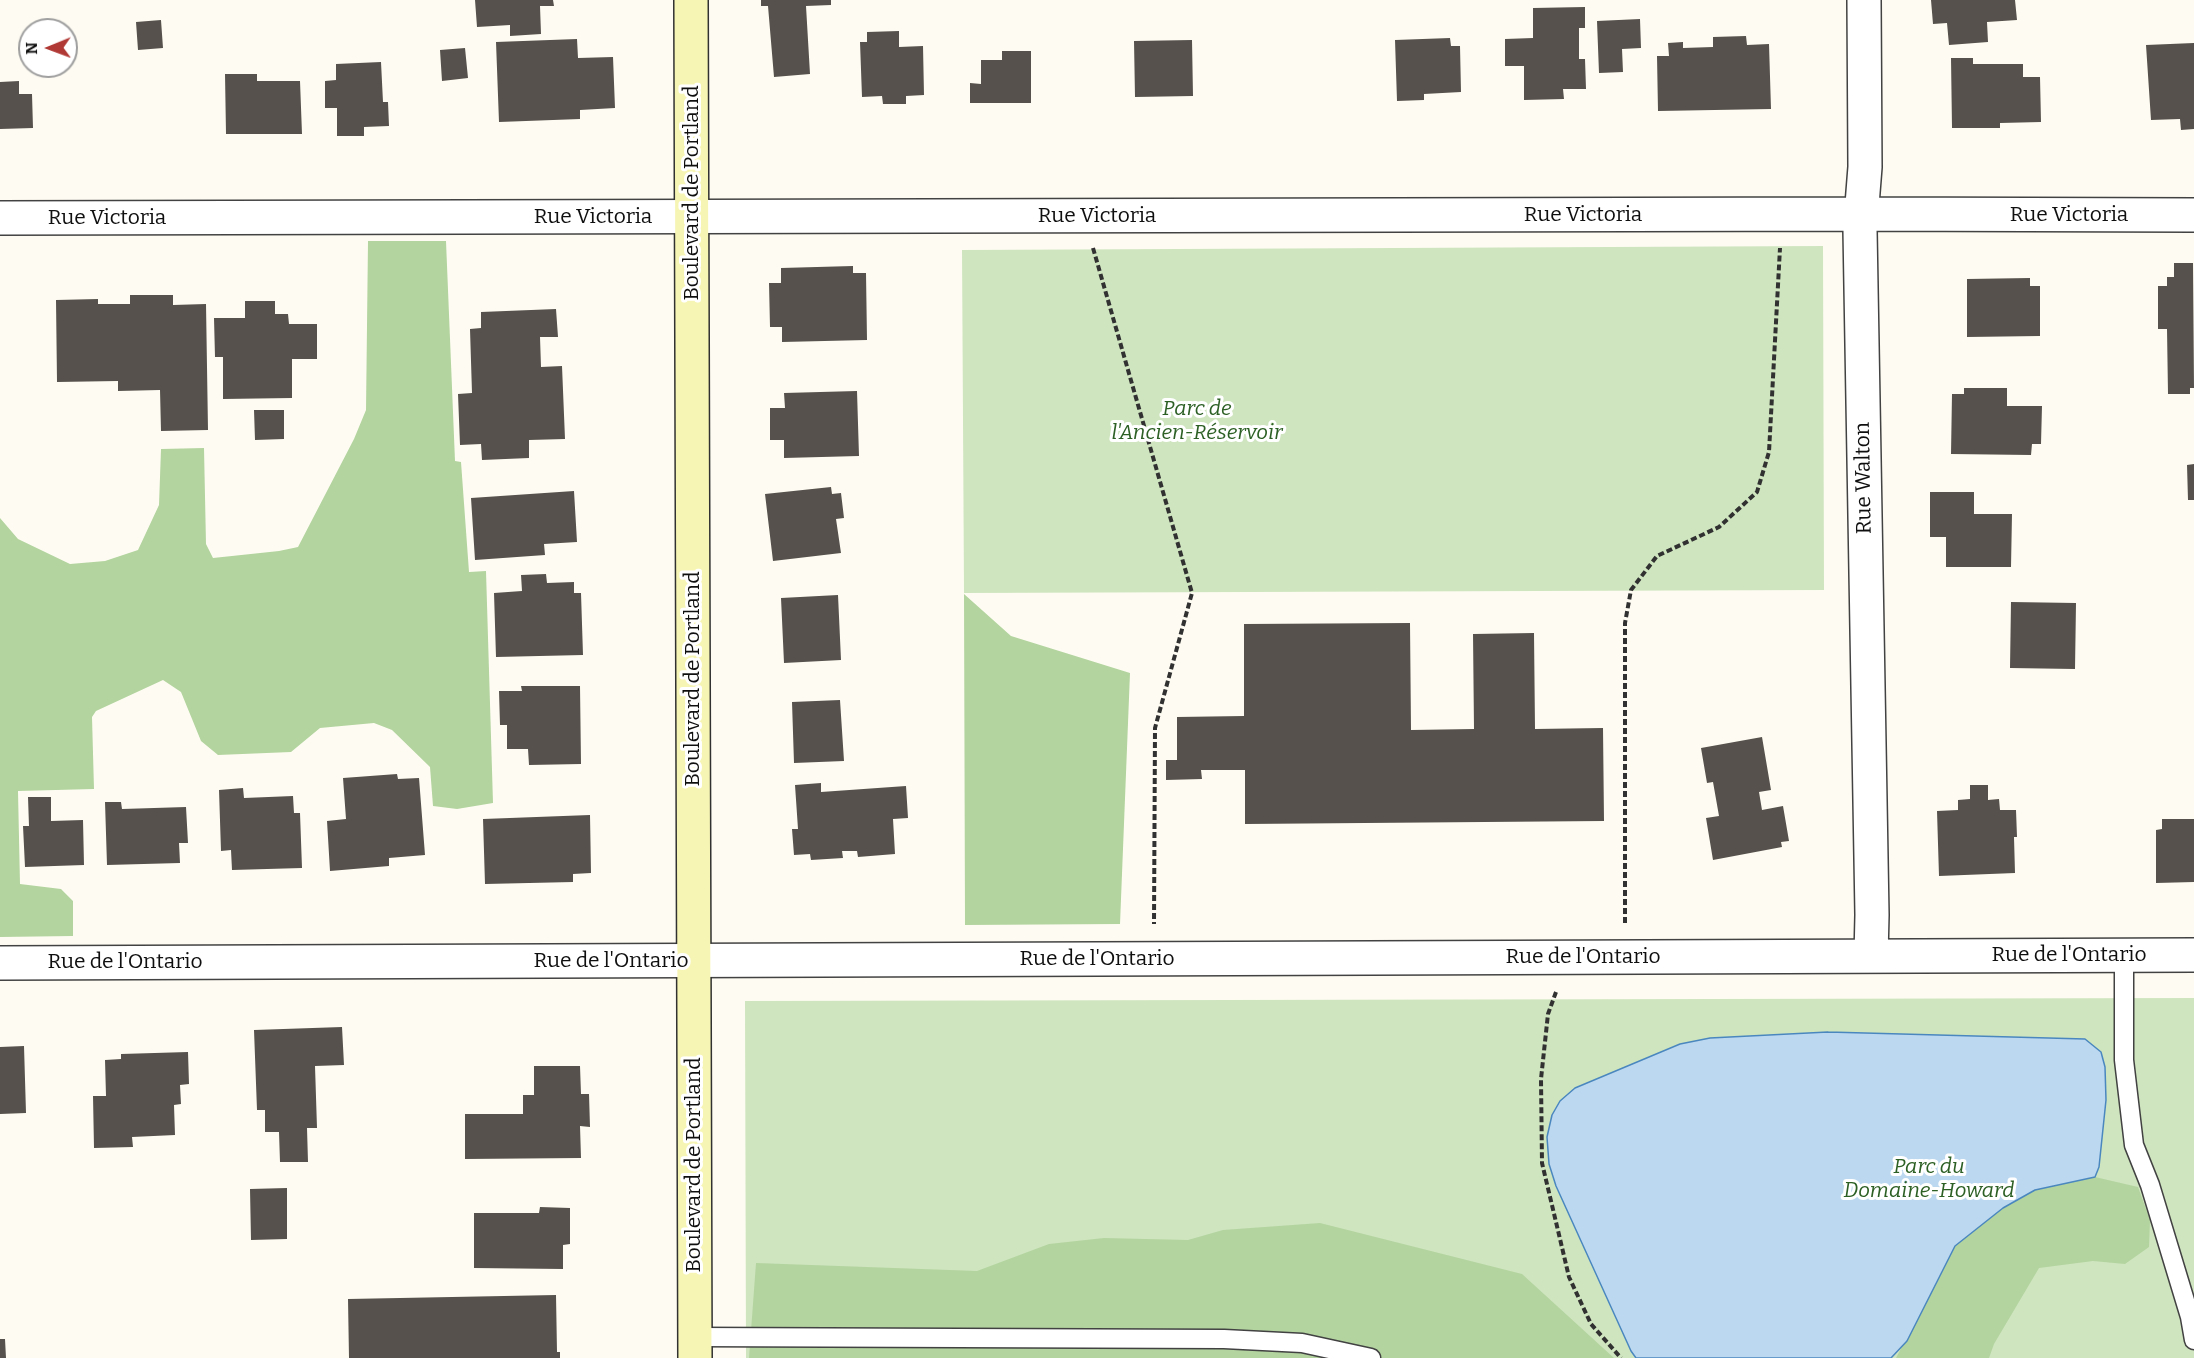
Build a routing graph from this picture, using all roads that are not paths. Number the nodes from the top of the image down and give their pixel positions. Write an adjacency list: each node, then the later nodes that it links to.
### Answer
1 (691, 0): 5 (main road, Boulevard de Portland)
2 (1864, 0): 3 (street, Rue Walton)
3 (1861, 214): 4 (street, Rue Victoria); 5 (street, Rue Victoria); 9 (street, Rue Walton)
4 (2194, 215)
5 (692, 216): 6 (street, Rue Victoria); 10 (main road, Boulevard de Portland)
6 (0, 218)
7 (2124, 955): 8 (street, Rue de l'Ontario); 9 (street, Rue de l'Ontario); 12 (lane)
8 (2194, 955)
9 (1871, 956): 10 (street, Rue de l'Ontario)
10 (694, 960): 11 (street, Rue de l'Ontario); 13 (main road, Boulevard de Portland)
11 (0, 963)
12 (2194, 1340)
13 (694, 1348): 14 (lane)
14 (1371, 1358)

